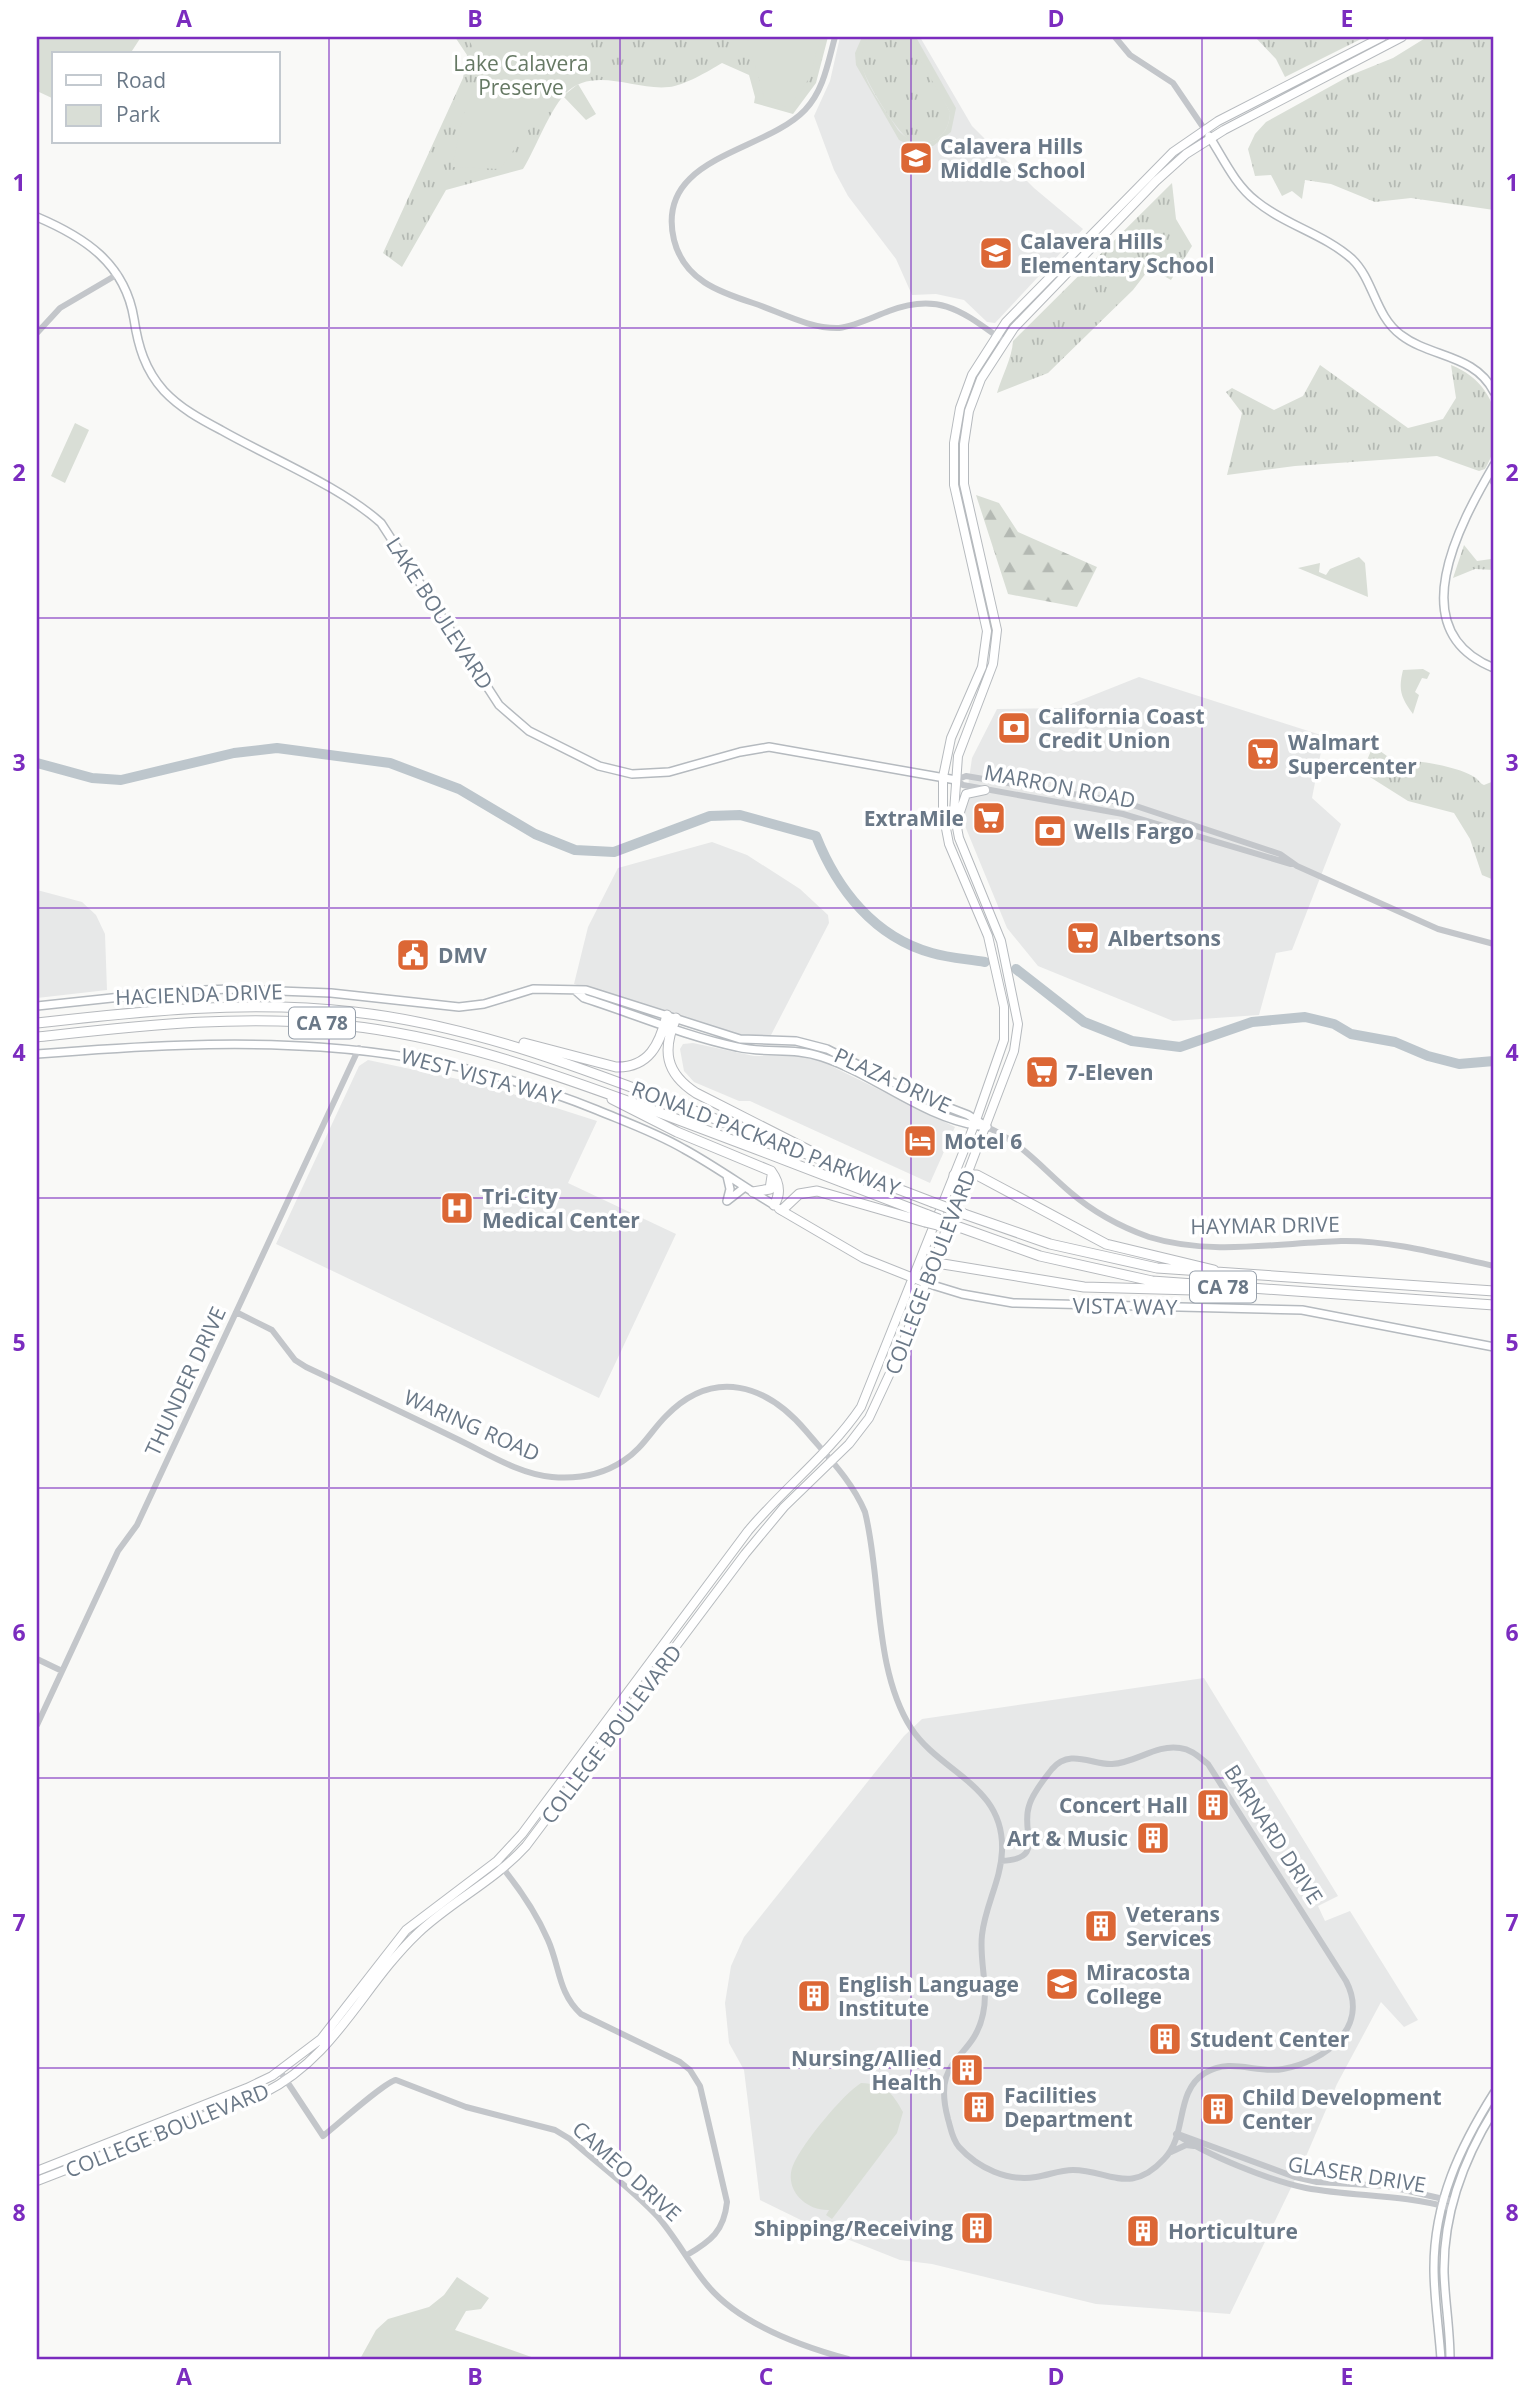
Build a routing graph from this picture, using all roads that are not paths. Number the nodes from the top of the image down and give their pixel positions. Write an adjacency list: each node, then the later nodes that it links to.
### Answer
1 (835, 37): 9 (street)
2 (1115, 37): 5 (street)
3 (1382, 37): 5 (main road, COLLEGE BOULEVARD)
4 (1402, 37): 5 (main road, COLLEGE BOULEVARD)
5 (1208, 134): 9 (main road, COLLEGE BOULEVARD); 10 (main road, COLLEGE BOULEVARD); 11 (main road)
6 (37, 217): 7 (main road, LAKE BOULEVARD)
7 (118, 274): 8 (street); 16 (main road, LAKE BOULEVARD)
8 (37, 333)
9 (996, 336): 10 (street); 13 (main road, COLLEGE BOULEVARD)
10 (1005, 341): 15 (main road, COLLEGE BOULEVARD)
11 (1494, 392)
12 (1494, 465): 14 (main road)
13 (984, 660): 15 (main road); 16 (main road, COLLEGE BOULEVARD)
14 (1494, 668)
15 (987, 680): 17 (main road, COLLEGE BOULEVARD)
16 (943, 777): 17 (main road, LAKE BOULEVARD); 21 (main road, COLLEGE BOULEVARD)
17 (956, 780): 18 (street, MARRON ROAD); 19 (main road, COLLEGE BOULEVARD); 20 (street, MARRON ROAD)
18 (985, 790): 19 (main road); 20 (street, MARRON ROAD)
19 (961, 843): 22 (main road, COLLEGE BOULEVARD)
20 (1297, 866): 23 (street, MARRON ROAD)
21 (975, 901): 22 (main road); 28 (main road, COLLEGE BOULEVARD)
22 (1001, 941): 32 (main road, COLLEGE BOULEVARD)
23 (1494, 944)
24 (361, 997): 25 (main road, HACIENDA DRIVE); 26 (main road, PLAZA DRIVE)
25 (37, 1006)
26 (670, 1021): 29 (highway); 31 (main road, PLAZA DRIVE); 35 (main road, PLAZA DRIVE); 43 (highway)
27 (37, 1023): 29 (highway, RONALD PACKARD PARKWAY / CA 78)
28 (1005, 1032): 32 (main road); 34 (main road, COLLEGE BOULEVARD)
29 (480, 1035): 43 (highway, RONALD PACKARD PARKWAY / CA 78)
30 (37, 1037): 39 (highway, RONALD PACKARD PARKWAY / CA 78)
31 (811, 1044): 35 (main road); 38 (main road, PLAZA DRIVE)
32 (1015, 1045): 37 (main road, COLLEGE BOULEVARD)
33 (359, 1048): 36 (main road, WEST VISTA WAY); 47 (main road, WEST VISTA WAY); 59 (street, THUNDER DRIVE)
34 (1003, 1048): 37 (main road); 41 (main road, COLLEGE BOULEVARD)
35 (809, 1053): 40 (main road, PLAZA DRIVE)
36 (37, 1054)
37 (1011, 1063): 42 (main road, COLLEGE BOULEVARD)
38 (905, 1088): 40 (main road); 41 (main road, PLAZA DRIVE)
39 (599, 1090): 44 (highway); 50 (highway, RONALD PACKARD PARKWAY / CA 78)
40 (895, 1093): 41 (main road, PLAZA DRIVE)
41 (975, 1123): 42 (main road, PLAZA DRIVE); 46 (main road, COLLEGE BOULEVARD)
42 (987, 1127): 45 (main road, COLLEGE BOULEVARD); 51 (street, HAYMAR DRIVE)
43 (827, 1162): 53 (highway, RONALD PACKARD PARKWAY / CA 78, bridge)
44 (771, 1171): 48 (highway); 49 (highway)
45 (969, 1173): 46 (highway); 52 (main road, COLLEGE BOULEVARD); 53 (highway)
46 (954, 1175): 54 (main road, COLLEGE BOULEVARD)
47 (727, 1176): 48 (main road, WEST VISTA WAY); 48 (main road)
48 (749, 1189): 49 (main road, WEST VISTA WAY)
49 (778, 1208): 50 (highway); 54 (main road, VISTA WAY)
50 (926, 1219): 56 (highway, RONALD PACKARD PARKWAY / CA 78, bridge)
51 (1494, 1264)
52 (932, 1268): 55 (main road, COLLEGE BOULEVARD); 56 (highway)
53 (1225, 1274): 57 (highway, RONALD PACKARD PARKWAY / CA 78)
54 (913, 1278): 55 (main road, VISTA WAY); 61 (main road, COLLEGE BOULEVARD)
55 (926, 1283): 60 (main road, VISTA WAY); 62 (main road, COLLEGE BOULEVARD)
56 (1248, 1289): 58 (highway, RONALD PACKARD PARKWAY / CA 78)
57 (1494, 1291)
58 (1494, 1305)
59 (236, 1312): 61 (street, WARING ROAD); 64 (street, THUNDER DRIVE)
60 (1494, 1347)
61 (824, 1452): 62 (street, WARING ROAD); 66 (main road, COLLEGE BOULEVARD)
62 (831, 1461): 67 (street); 68 (main road, COLLEGE BOULEVARD)
63 (37, 1659): 64 (street)
64 (62, 1671): 65 (street, THUNDER DRIVE)
65 (37, 1725)
66 (497, 1861): 68 (street); 69 (main road, COLLEGE BOULEVARD)
67 (1001, 1861): 75 (street, BARNARD DRIVE); 77 (street)
68 (505, 1870): 70 (main road, COLLEGE BOULEVARD); 82 (street)
69 (279, 2071): 70 (street); 72 (main road, COLLEGE BOULEVARD)
70 (286, 2082): 74 (main road, COLLEGE BOULEVARD); 82 (street, CAMEO DRIVE)
71 (1494, 2093): 80 (main road)
72 (209, 2103): 74 (main road); 78 (main road, COLLEGE BOULEVARD)
73 (1494, 2110): 81 (main road)
74 (177, 2126): 79 (main road, COLLEGE BOULEVARD)
75 (1177, 2134): 76 (street, GLASER DRIVE); 77 (street, BARNARD DRIVE); 80 (street, GLASER DRIVE)
76 (1203, 2148): 77 (street); 80 (street, GLASER DRIVE)
77 (1170, 2153)
78 (37, 2171)
79 (37, 2182)
80 (1442, 2202): 81 (street, GLASER DRIVE); 84 (main road)
81 (1452, 2204): 85 (main road)
82 (687, 2255): 83 (street, CAMEO DRIVE)
83 (848, 2359)
84 (1441, 2359)
85 (1450, 2359)

